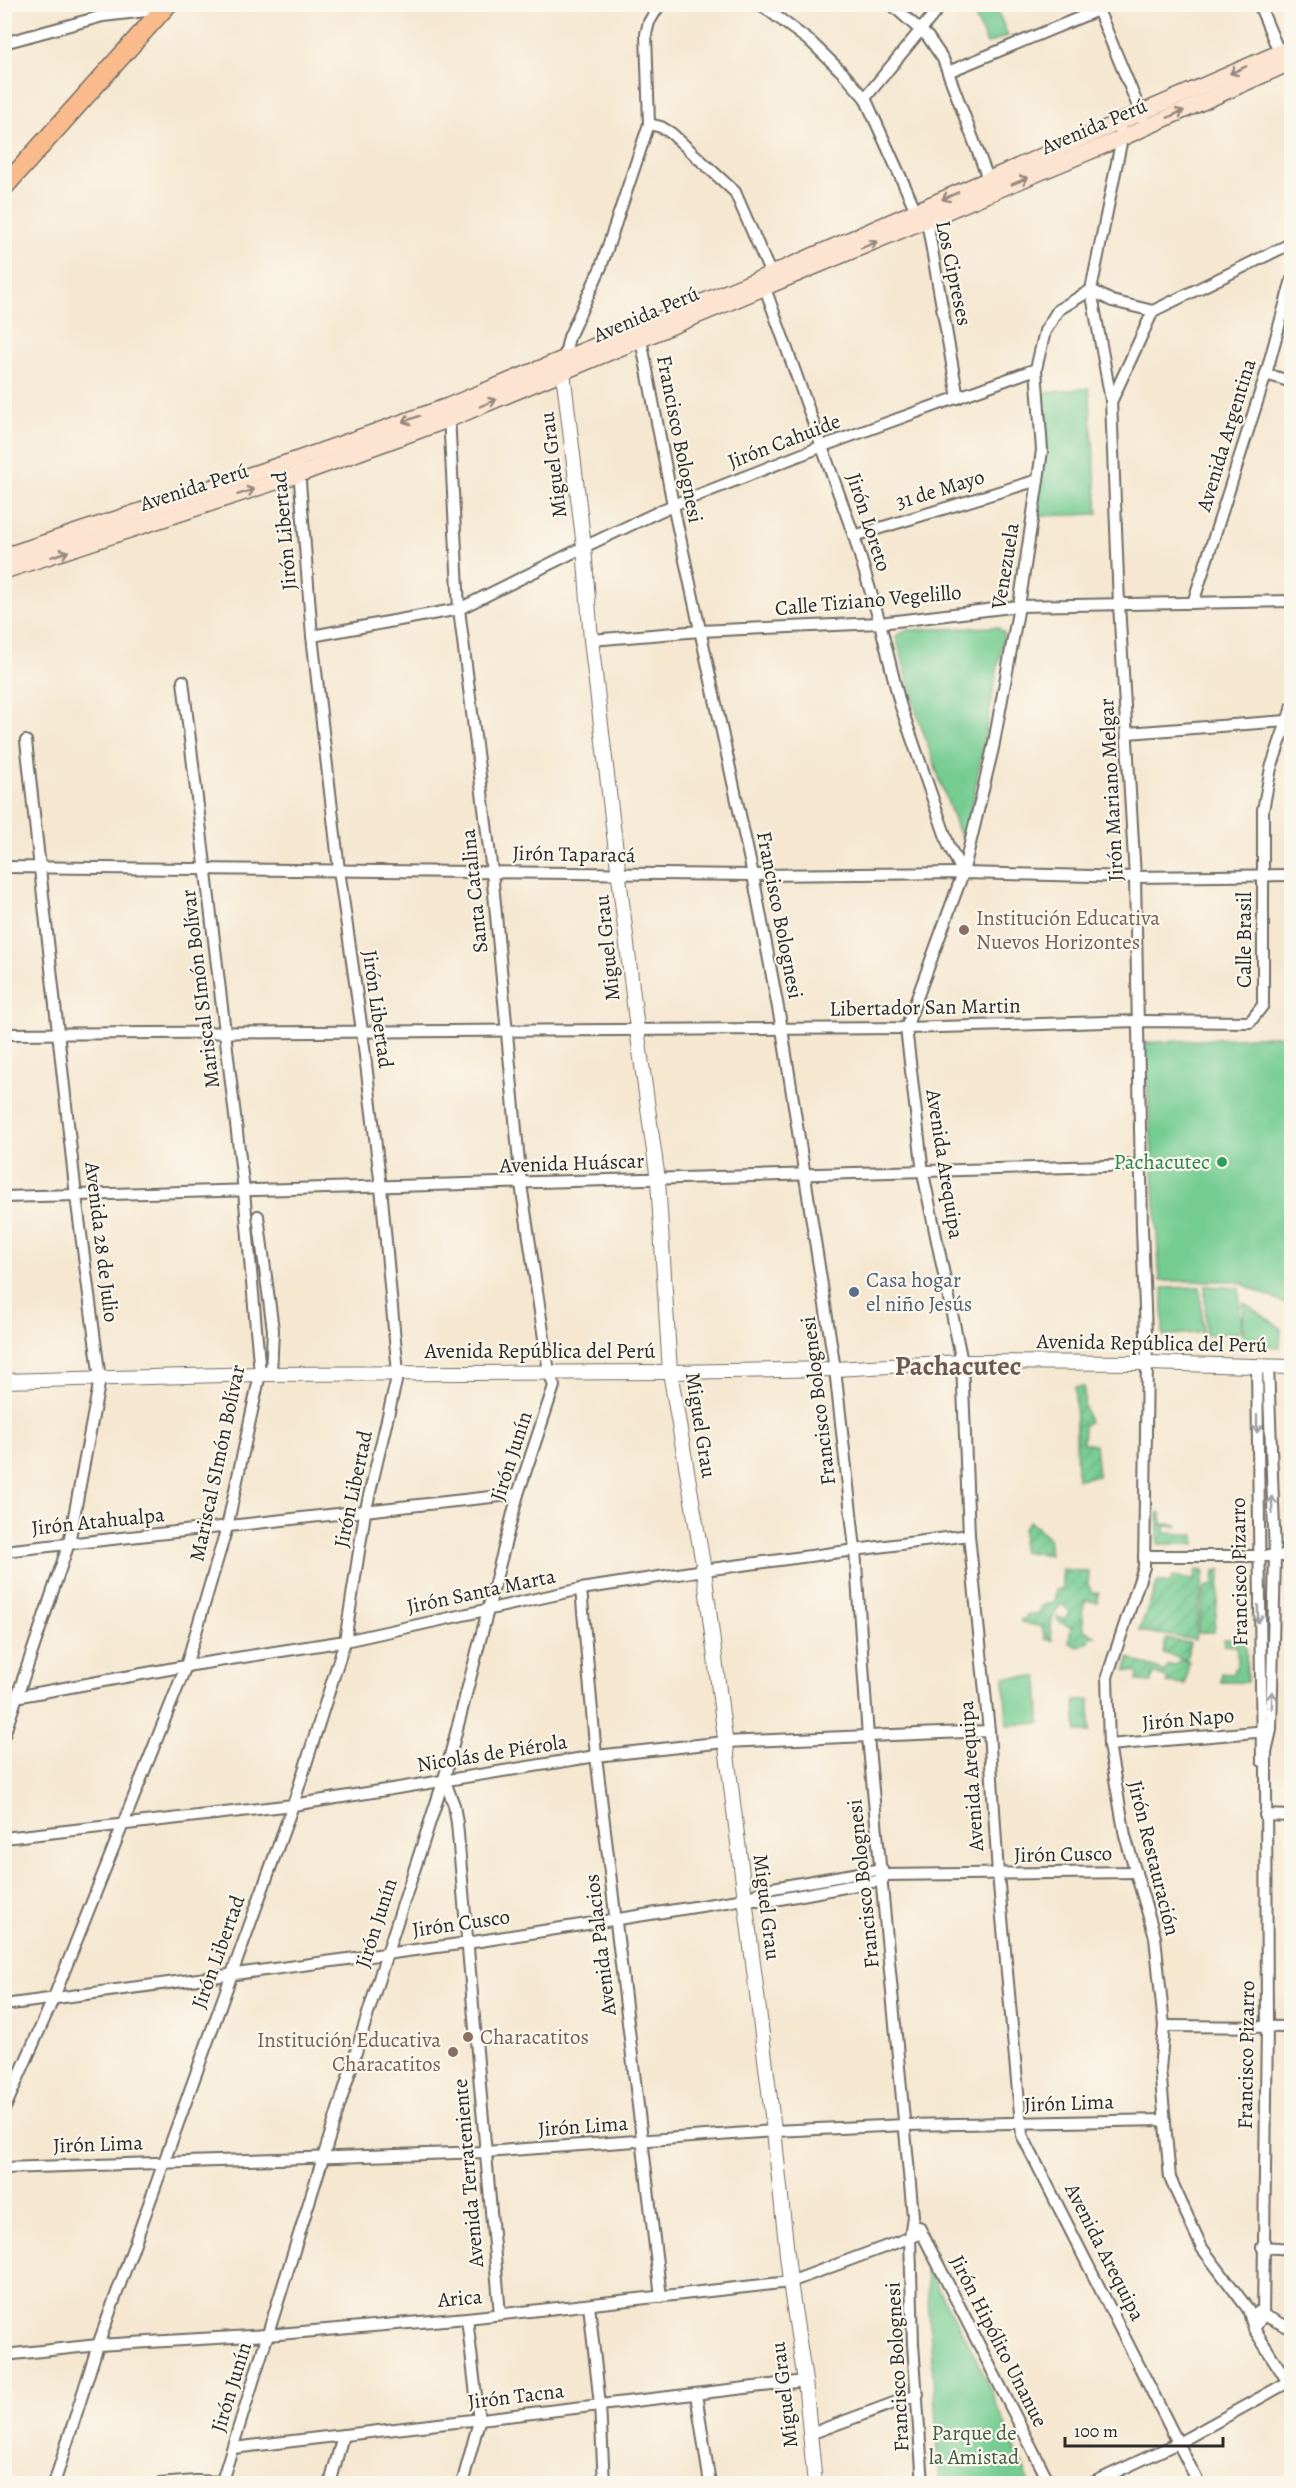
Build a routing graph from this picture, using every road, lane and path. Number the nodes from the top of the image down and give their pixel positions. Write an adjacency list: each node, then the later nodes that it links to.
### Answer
1 (660, 4): 15 (street)
2 (760, 4): 12 (street, Los Cipreses)
3 (891, 4): 8 (street)
4 (942, 4): 8 (street)
5 (1259, 4): 10 (street)
6 (166, 7): 9 (street); 18 (highway)
7 (1097, 7): 11 (street); 13 (street)
8 (921, 30): 11 (street); 12 (street)
9 (4, 43)
10 (1287, 57): 13 (main road, Avenida Perú)
11 (948, 72): 17 (street)
12 (865, 98): 19 (street, Los Cipreses)
13 (1144, 120): 14 (main road, Avenida Perú); 16 (main road, Avenida Perú)
14 (1119, 122): 16 (street); 17 (main road, Avenida Perú)
15 (649, 124): 22 (street, Jirón Loreto); 26 (street)
16 (1122, 138): 17 (main road, Avenida Perú, one-way to 16); 23 (street)
17 (991, 186): 19 (main road, Avenida Perú)
18 (4, 187)
19 (922, 216): 22 (main road, Avenida Perú); 30 (street, Los Cipreses)
20 (1292, 243): 24 (street)
21 (1292, 279): 28 (street, Avenida Argentina)
22 (770, 282): 25 (main road, Avenida Perú); 33 (street, Jirón Loreto)
23 (1091, 290): 24 (street); 27 (street, Venezuela); 31 (street, Jirón Mariano Melgar)
24 (1153, 310): 31 (street)
25 (639, 333): 26 (main road, Avenida Perú); 36 (street, Francisco Bolognesi)
26 (563, 365): 32 (main road, Avenida Perú); 38 (street, Miguel Grau)
27 (1036, 369): 30 (street, Jirón Cahuide); 35 (street, Venezuela)
28 (1266, 374): 29 (street); 42 (street, Avenida Argentina)
29 (1292, 382)
30 (958, 398): 33 (street, Jirón Cahuide)
31 (1111, 400): 43 (street, Jirón Mariano Melgar)
32 (449, 413): 34 (main road, Avenida Perú); 45 (street, Santa Catalina)
33 (823, 446): 36 (street, Jirón Cahuide); 37 (street, Jirón Loreto)
34 (299, 467): 39 (main road, Avenida Perú); 40 (main road, Avenida Perú, one-way to 34); 48 (street, Jirón Libertad)
35 (1038, 480): 37 (street, 31 de Mayo); 44 (street, Venezuela)
36 (673, 505): 38 (street, Jirón Cahuide); 47 (street, Francisco Bolognesi)
37 (854, 536): 46 (street, Jirón Loreto)
38 (584, 547): 45 (street, Jirón Cahuide); 49 (street, Miguel Grau)
39 (4, 556)
40 (4, 571)
41 (1292, 601): 42 (street, Calle Tiziano Vegelillo)
42 (1193, 603): 43 (street, Calle Tiziano Vegelillo)
43 (1119, 604): 44 (street, Calle Tiziano Vegelillo); 53 (street, Jirón Mariano Melgar)
44 (1019, 606): 46 (street, Calle Tiziano Vegelillo); 60 (street, Venezuela)
45 (459, 609): 48 (street, Jirón Cahuide); 59 (street, Santa Catalina)
46 (880, 623): 47 (street, Calle Tiziano Vegelillo); 60 (street, Jirón Loreto)
47 (700, 631): 49 (street, Calle Tiziano Vegelillo); 62 (street, Francisco Bolognesi)
48 (312, 636): 58 (street, Jirón Libertad)
49 (591, 640): 61 (street, Miguel Grau)
50 (183, 681): 57 (street, Mariscal SImón Bolívar)
51 (1292, 708): 52 (street, Calle Brasil)
52 (1287, 721): 53 (street); 63 (street, Calle Brasil)
53 (1128, 733): 65 (street, Jirón Mariano Melgar)
54 (27, 741): 56 (street, Avenida 28 de Julio)
55 (4, 867): 56 (street, Jirón Taparacá)
56 (40, 867): 57 (street, Jirón Taparacá); 74 (street, Avenida 28 de Julio)
57 (205, 868): 58 (street, Jirón Taparacá); 73 (street, Mariscal SImón Bolívar)
58 (339, 870): 59 (street, Jirón Taparacá); 72 (street, Jirón Libertad)
59 (492, 872): 61 (street, Jirón Taparacá); 71 (street, Santa Catalina)
60 (963, 873): 62 (street, Jirón Taparacá); 65 (street, Jirón Taparacá); 68 (street, Venezuela)
61 (620, 874): 62 (street, Jirón Taparacá); 69 (street, Miguel Grau)
62 (753, 875): 70 (street, Francisco Bolognesi)
63 (1263, 875): 64 (street, Jirón Taparacá); 65 (street, Jirón Taparacá); 66 (street, Calle Brasil)
64 (1292, 875)
65 (1135, 877): 67 (street, Jirón Mariano Melgar)
66 (1263, 1005): 67 (street, Libertador San Martin)
67 (1137, 1021): 68 (street, Libertador San Martin); 76 (street, Jirón Mariano Melgar)
68 (906, 1028): 70 (street, Libertador San Martin); 77 (street, Avenida Arequipa)
69 (637, 1029): 70 (street, Libertador San Martin); 71 (street, Libertador San Martin); 79 (street, Miguel Grau)
70 (782, 1029): 78 (street, Francisco Bolognesi)
71 (507, 1030): 72 (street, Libertador San Martin); 80 (street, Santa Catalina)
72 (362, 1031): 73 (street, Libertador San Martin); 81 (street, Jirón Libertad)
73 (225, 1032): 74 (street, Libertador San Martin); 82 (street, Mariscal SImón Bolívar)
74 (59, 1033): 75 (street, Libertador San Martin); 83 (street, Avenida 28 de Julio)
75 (4, 1034)
76 (1140, 1165): 77 (street, Avenida Huáscar); 87 (street, Jirón Mariano Melgar)
77 (924, 1173): 78 (street, Avenida Huáscar); 86 (street, Avenida Arequipa)
78 (806, 1176): 79 (street, Avenida Huáscar); 90 (street, Francisco Bolognesi)
79 (657, 1180): 80 (street, Avenida Huáscar); 92 (street, Miguel Grau)
80 (521, 1184): 81 (street, Avenida Huáscar); 91 (street, Santa Catalina)
81 (381, 1187): 82 (street, Avenida Huáscar); 93 (street, Jirón Libertad)
82 (244, 1191): 83 (street, Avenida Huáscar); 94 (street, Mariscal SImón Bolívar)
83 (76, 1196): 84 (street, Avenida Huáscar); 95 (street, Avenida 28 de Julio)
84 (4, 1197)
85 (258, 1216): 94 (street)
86 (962, 1362): 87 (street, Avenida República del Perú); 90 (street, Avenida República del Perú); 100 (street, Avenida Arequipa)
87 (1147, 1363): 88 (street, Avenida República del Perú); 105 (street, Jirón Restauración)
88 (1263, 1366): 89 (street, Avenida República del Perú); 104 (street, Francisco Pizarro, one-way to 104); 106 (street, Francisco Pizarro, one-way to 88)
89 (1292, 1367)
90 (835, 1369): 92 (street, Avenida República del Perú); 102 (street, Francisco Bolognesi)
91 (549, 1372): 92 (street, Avenida República del Perú); 93 (street, Avenida República del Perú); 97 (street, Jirón Junín)
92 (670, 1372): 108 (street, Miguel Grau)
93 (398, 1373): 94 (street, Avenida República del Perú); 98 (street, Jirón Libertad)
94 (266, 1374): 95 (street, Avenida República del Perú); 99 (street, Mariscal SImón Bolívar)
95 (100, 1379): 96 (street, Avenida República del Perú); 101 (street, Avenida 28 de Julio)
96 (4, 1381)
97 (518, 1494): 98 (street, Jirón Atahualpa); 110 (street, Jirón Junín)
98 (365, 1513): 99 (street, Jirón Atahualpa); 111 (street, Jirón Libertad)
99 (227, 1527): 101 (street, Jirón Atahualpa); 112 (street, Mariscal SImón Bolívar)
100 (969, 1535): 102 (street, Jirón Santa Marta); 115 (street, Avenida Arequipa)
101 (69, 1543): 103 (street, Jirón Atahualpa); 113 (street, Avenida 28 de Julio)
102 (855, 1549): 108 (street, Jirón Santa Marta); 118 (street, Francisco Bolognesi)
103 (4, 1551)
104 (1258, 1555): 105 (street); 106 (street); 116 (street, Francisco Pizarro, one-way to 116)
105 (1144, 1556): 120 (street, Jirón Restauración)
106 (1275, 1556): 107 (street); 116 (street, Francisco Pizarro, one-way to 106)
107 (1292, 1556)
108 (704, 1570): 109 (street, Jirón Santa Marta); 119 (street, Miguel Grau)
109 (580, 1589): 110 (street, Jirón Santa Marta); 121 (street, Avenida Palacios)
110 (487, 1610): 111 (street, Jirón Santa Marta); 122 (street, Jirón Junín)
111 (345, 1641): 112 (street, Jirón Santa Marta); 123 (street, Jirón Libertad)
112 (186, 1666): 113 (street, Jirón Santa Marta); 126 (street, Mariscal SImón Bolívar)
113 (19, 1697): 114 (street, Jirón Santa Marta); 117 (street, Avenida 28 de Julio)
114 (4, 1700)
115 (989, 1731): 118 (street, Nicolás de Piérola); 130 (street, Avenida Arequipa)
116 (1266, 1731): 120 (street, Jirón Napo); 124 (street, Francisco Pizarro)
117 (4, 1735)
118 (868, 1737): 119 (street, Nicolás de Piérola); 129 (street, Francisco Bolognesi)
119 (725, 1742): 121 (street, Nicolás de Piérola); 131 (street, Miguel Grau)
120 (1109, 1745): 128 (street, Jirón Restauración)
121 (596, 1756): 122 (street, Nicolás de Piérola); 132 (street, Avenida Palacios)
122 (444, 1779): 123 (street, Nicolás de Piérola); 133 (street, Avenida Terrateniente); 134 (street, Jirón Junín)
123 (293, 1805): 126 (street, Nicolás de Piérola); 135 (street, Jirón Libertad)
124 (1265, 1815): 125 (street); 139 (street, Francisco Pizarro)
125 (1292, 1816)
126 (122, 1825): 127 (street, Nicolás de Piérola); 136 (street, Mariscal SImón Bolívar)
127 (4, 1838)
128 (1136, 1872): 130 (street, Jirón Cusco); 138 (street, Jirón Restauración)
129 (883, 1875): 130 (street, Jirón Cusco); 131 (street, Jirón Cusco); 144 (street, Francisco Bolognesi)
130 (998, 1875): 143 (street, Avenida Arequipa)
131 (745, 1899): 132 (street, Jirón Cusco); 145 (street, Miguel Grau)
132 (617, 1920): 133 (street, Jirón Cusco); 146 (street, Avenida Palacios)
133 (467, 1943): 134 (street, Jirón Cusco); 147 (street, Avenida Terrateniente)
134 (387, 1953): 135 (street, Jirón Cusco); 148 (street, Jirón Junín)
135 (231, 1973): 136 (street, Jirón Cusco); 149 (street, Jirón Libertad)
136 (54, 1997): 137 (street, Jirón Cusco); 141 (street, Mariscal SImón Bolívar)
137 (4, 2005)
138 (1164, 2026): 139 (street); 142 (street, Jirón Restauración)
139 (1267, 2026): 140 (street); 154 (street, Francisco Pizarro)
140 (1292, 2027)
141 (4, 2110)
142 (1165, 2120): 143 (street, Jirón Lima); 159 (street, Jirón Restauración)
143 (1020, 2124): 144 (street, Jirón Lima); 176 (street, Avenida Arequipa)
144 (905, 2125): 145 (street, Jirón Lima); 151 (street, Francisco Bolognesi)
145 (774, 2131): 146 (street, Jirón Lima); 156 (street, Miguel Grau)
146 (642, 2141): 147 (street, Jirón Lima); 157 (street, Avenida Palacios)
147 (485, 2152): 148 (street, Jirón Lima); 160 (street, Avenida Terrateniente)
148 (322, 2159): 149 (street, Jirón Lima); 165 (street, Jirón Junín)
149 (165, 2161): 150 (street, Jirón Lima); 166 (street, Jirón Libertad)
150 (4, 2168)
151 (913, 2216): 152 (street, Jirón Hipólito Unanue); 153 (street, Francisco Bolognesi)
152 (922, 2233): 153 (street, Arica); 187 (street, Jirón Hipólito Unanue)
153 (910, 2237): 156 (street, Arica); 171 (street, Francisco Bolognesi)
154 (1262, 2247): 155 (street); 161 (street, Francisco Pizarro)
155 (1292, 2249)
156 (790, 2282): 157 (street, Arica); 168 (street, Miguel Grau)
157 (661, 2296): 158 (street, Arica)
158 (590, 2305): 160 (street, Arica); 172 (street)
159 (1248, 2308): 161 (street, Jirón Restauración); 164 (street, Jirón Restauración)
160 (500, 2314): 162 (street, Arica)
161 (1263, 2315): 163 (street, Jirón Restauración); 164 (street)
162 (467, 2318): 165 (street, Arica); 173 (street)
163 (1292, 2329)
164 (1254, 2330): 169 (street, Jirón Restauración)
165 (267, 2335): 166 (street, Arica); 177 (street, Jirón Junín)
166 (98, 2345): 167 (street, Arica); 179 (street, Jirón Libertad)
167 (4, 2355)
168 (805, 2381): 170 (street, Jirón Tacna); 174 (street, Miguel Grau)
169 (1290, 2381): 176 (street)
170 (696, 2394): 172 (street, Jirón Tacna); 184 (street)
171 (918, 2394): 174 (street); 186 (street, Francisco Bolognesi)
172 (600, 2405): 173 (street, Jirón Tacna); 183 (street)
173 (479, 2421): 175 (street, Jirón Tacna); 182 (street)
174 (810, 2434): 185 (street, Miguel Grau)
175 (343, 2435): 177 (street, Jirón Tacna); 181 (street)
176 (1180, 2442): 188 (street); 189 (street, Avenida Arequipa)
177 (233, 2448): 178 (street, Jirón Junín)
178 (220, 2483): 180 (street)
179 (54, 2484)
180 (160, 2484)
181 (330, 2484)
182 (462, 2484)
183 (604, 2484)
184 (710, 2484)
185 (815, 2484)
186 (923, 2484)
187 (1050, 2484)
188 (1090, 2484)
189 (1199, 2484)

